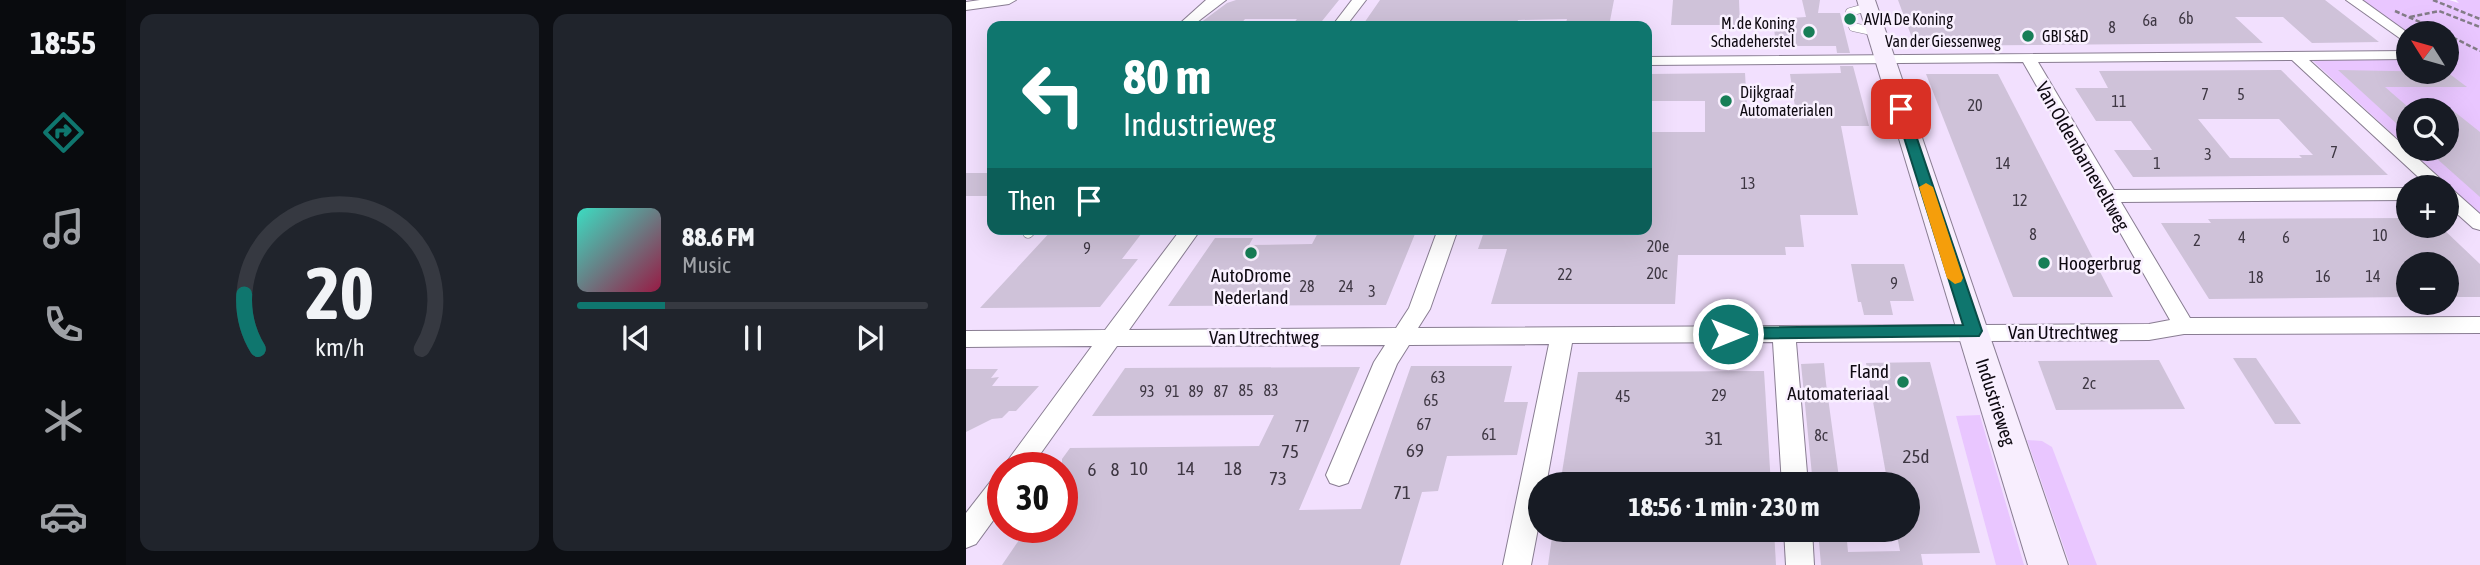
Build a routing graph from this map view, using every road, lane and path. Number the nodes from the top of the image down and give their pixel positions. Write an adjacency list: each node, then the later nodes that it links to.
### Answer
1 (1009, 0): 7 (street)
2 (1219, 0): 11 (street)
3 (1359, 0): 12 (street)
4 (2353, 0): 15 (street)
5 (2433, 0): 10 (path)
6 (1867, 3): 17 (street, Industrieweg)
7 (966, 6)
8 (2393, 10): 9 (path)
9 (2410, 18): 13 (path); 14 (path)
10 (2480, 19)
11 (1190, 21)
12 (1343, 21)
13 (2417, 21)
14 (2480, 27)
15 (2396, 31)
16 (2459, 40): 18 (path)
17 (1881, 45): 21 (street, Van der Giessenweg); 22 (street, Van der Giessenweg); 32 (street, Industrieweg)
18 (2480, 51)
19 (2396, 55): 20 (street, Van der Giessenweg)
20 (2295, 56): 21 (street, Van der Giessenweg); 23 (street)
21 (2027, 57): 25 (street, Van Oldenbarneveltweg)
22 (1652, 61)
23 (2426, 175)
24 (2396, 194): 25 (street)
25 (2106, 196): 31 (street, Van Oldenbarneveltweg)
26 (2459, 205): 27 (street)
27 (2478, 221)
28 (1187, 235): 36 (street)
29 (1446, 235): 35 (street)
30 (2480, 325): 31 (street, Van Utrechtweg)
31 (2183, 326): 32 (street, Van Utrechtweg)
32 (1973, 331): 33 (street, Van Utrechtweg); 46 (street, Industrieweg)
33 (1784, 334): 34 (street, Van Utrechtweg); 39 (street)
34 (1562, 335): 35 (street, Van Utrechtweg); 44 (street)
35 (1402, 336): 36 (street, Van Utrechtweg); 40 (street)
36 (1111, 338): 37 (street, Van Utrechtweg); 38 (street)
37 (966, 339)
38 (1027, 452)
39 (1794, 472)
40 (1339, 475)
41 (987, 507): 42 (street)
42 (966, 535)
43 (1799, 542): 45 (street)
44 (1517, 565)
45 (1800, 565)
46 (2049, 565)

